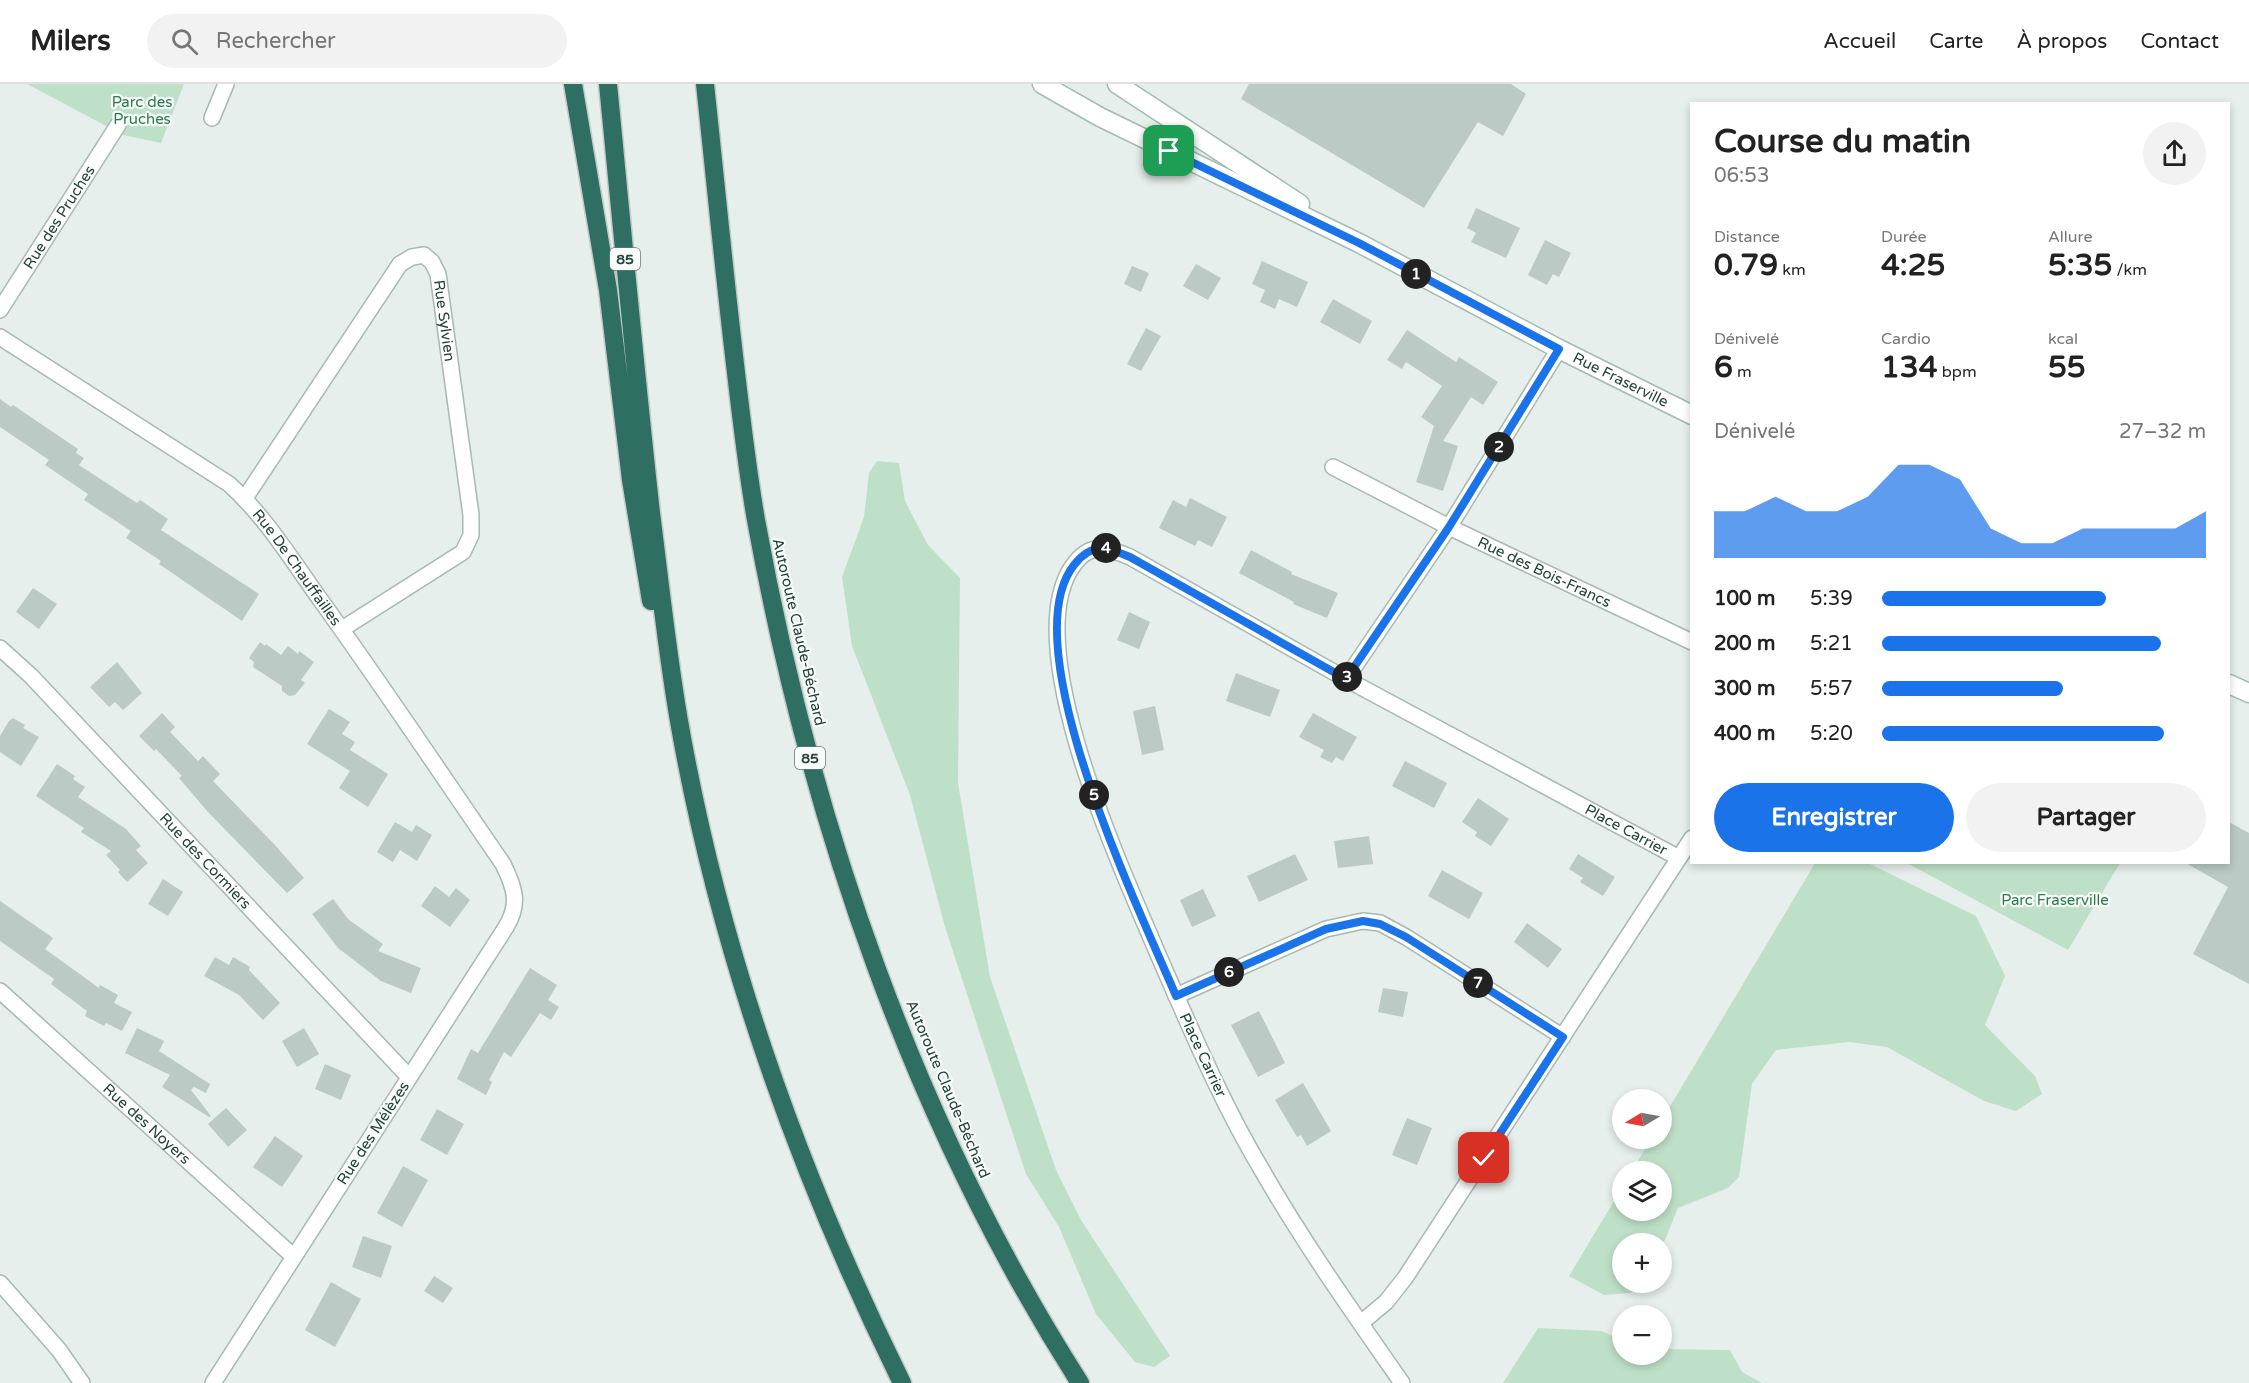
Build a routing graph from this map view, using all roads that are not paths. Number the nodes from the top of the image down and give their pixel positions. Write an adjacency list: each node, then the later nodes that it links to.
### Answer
1 (226, 84): 7 (street)
2 (573, 84): 23 (highway)
3 (608, 84): 23 (highway, 85)
4 (705, 84): 37 (highway, Autoroute Claude-Béchard / 85)
5 (1042, 84): 9 (street, Rue Fraserville)
6 (1117, 84): 9 (street, Rue Fraserville)
7 (212, 118)
8 (118, 125): 10 (street, Rue des Pruches)
9 (1359, 243): 12 (street, Rue Fraserville)
10 (0, 310)
11 (0, 337): 15 (street, Rue De Chauffailles)
12 (1559, 349): 13 (street, Rue Fraserville); 16 (street)
13 (1690, 414)
14 (1333, 467): 16 (street, Rue des Bois-Francs)
15 (245, 498): 17 (street, Rue De Chauffailles); 17 (street, Rue Sylvien)
16 (1449, 527): 18 (street, Rue des Bois-Francs); 20 (street)
17 (342, 629): 26 (street, Rue De Chauffailles)
18 (1690, 641)
19 (0, 648): 30 (street, Rue des Cormiers)
20 (1346, 679): 25 (street, Place Carrier); 28 (street, Place Carrier)
21 (2230, 684): 22 (street)
22 (2249, 693)
23 (682, 738): 36 (highway, 85)
24 (1690, 841): 25 (street, Place Carrier)
25 (1679, 858): 29 (street, Place Carrier)
26 (510, 879): 30 (street, Rue des Mélèzes)
27 (0, 991): 31 (street, Rue des Noyers)
28 (1176, 996): 29 (street); 33 (street, Place Carrier)
29 (1563, 1037): 33 (street, Place Carrier)
30 (409, 1077): 31 (street, Rue des Mélèzes)
31 (294, 1257): 35 (street, Rue des Mélèzes)
32 (0, 1283): 34 (street)
33 (1360, 1323): 38 (street, Place Carrier)
34 (82, 1383)
35 (213, 1383)
36 (902, 1383)
37 (1080, 1383)
38 (1402, 1383)

